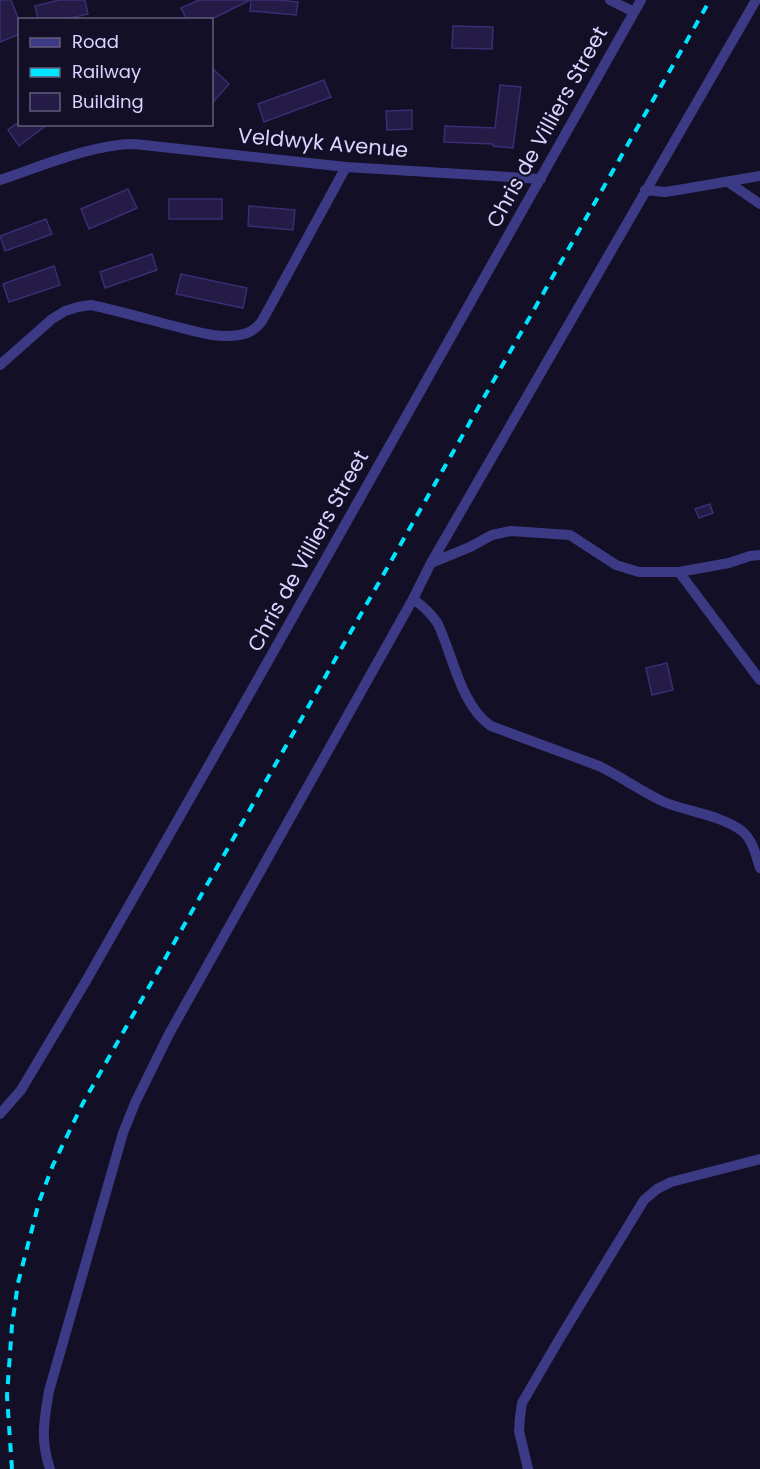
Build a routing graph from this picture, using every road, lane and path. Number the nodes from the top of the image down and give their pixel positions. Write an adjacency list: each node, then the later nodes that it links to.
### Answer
1 (610, 0): 4 (street)
2 (640, 0): 4 (street, Chris de Villiers Street)
3 (756, 0): 10 (street)
4 (634, 12): 7 (street, Chris de Villiers Street)
5 (346, 167): 7 (street, Veldwyk Avenue); 8 (street, Veldwyk Avenue); 12 (street)
6 (760, 176): 9 (street)
7 (541, 179): 19 (street, Chris de Villiers Street)
8 (0, 180)
9 (728, 182): 10 (street); 11 (street)
10 (645, 190): 14 (street)
11 (760, 204)
12 (0, 365)
13 (760, 555): 15 (street)
14 (431, 563): 15 (street); 16 (street)
15 (679, 572): 17 (street)
16 (413, 599): 18 (street); 21 (street)
17 (760, 680)
18 (760, 868)
19 (0, 1114)
20 (760, 1159): 22 (street)
21 (50, 1469)
22 (528, 1469)

